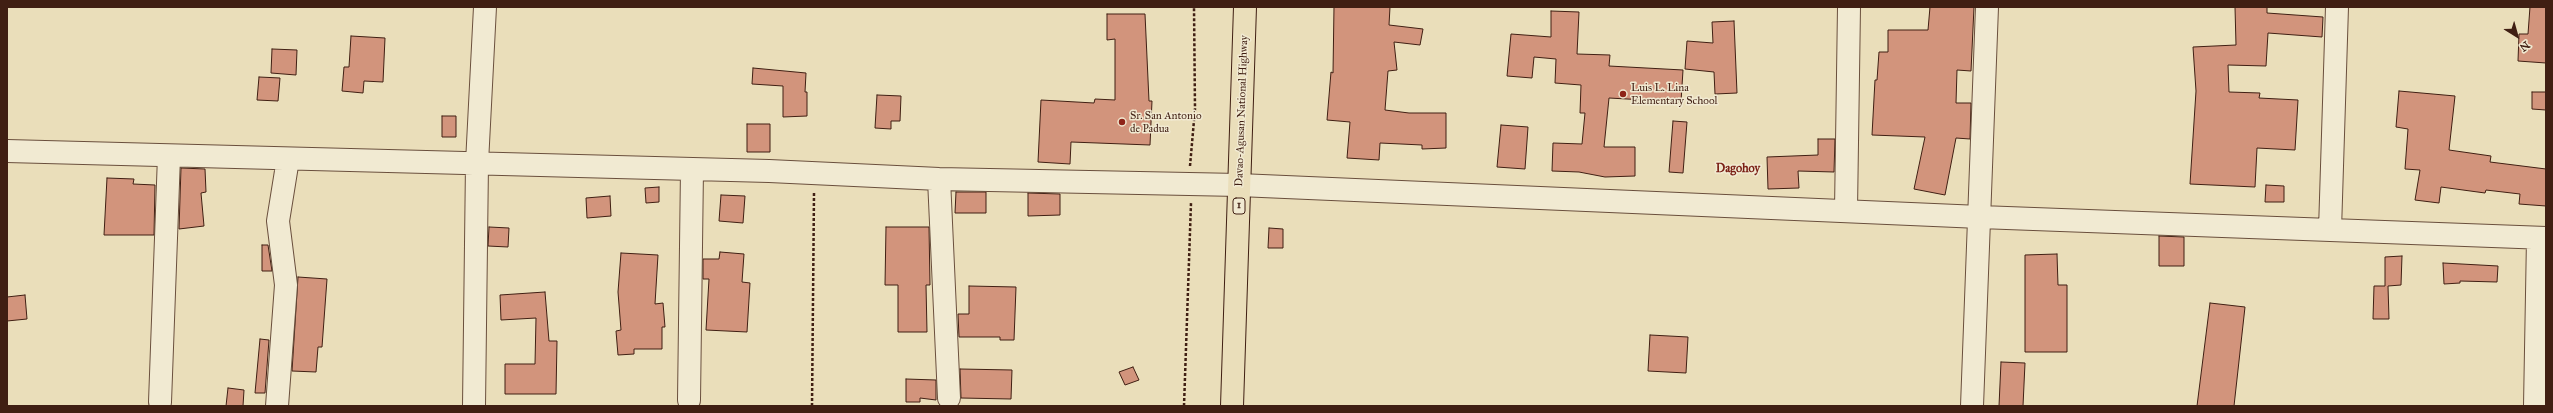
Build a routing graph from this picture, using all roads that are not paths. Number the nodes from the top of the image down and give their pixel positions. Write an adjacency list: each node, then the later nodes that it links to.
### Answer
1 (485, 7): 9 (street)
2 (1245, 7): 12 (highway, Davao-Agusan National Highway / 1)
3 (1849, 7): 13 (street)
4 (1987, 7): 14 (street)
5 (2338, 7): 15 (street)
6 (7, 151): 7 (street)
7 (169, 156): 8 (street); 19 (street)
8 (288, 159): 9 (street); 20 (street)
9 (477, 163): 10 (street); 21 (street)
10 (692, 169): 11 (street); 18 (street)
11 (939, 179): 12 (street); 17 (street)
12 (1239, 185): 13 (street); 22 (highway, Davao-Agusan National Highway / 1)
13 (1846, 210): 14 (street)
14 (1980, 217): 15 (street); 23 (street)
15 (2330, 230): 16 (street)
16 (2542, 238): 24 (street)
17 (949, 398)
18 (689, 400)
19 (160, 402)
20 (277, 406)
21 (474, 406)
22 (1232, 406)
23 (1972, 406)
24 (2535, 406)

